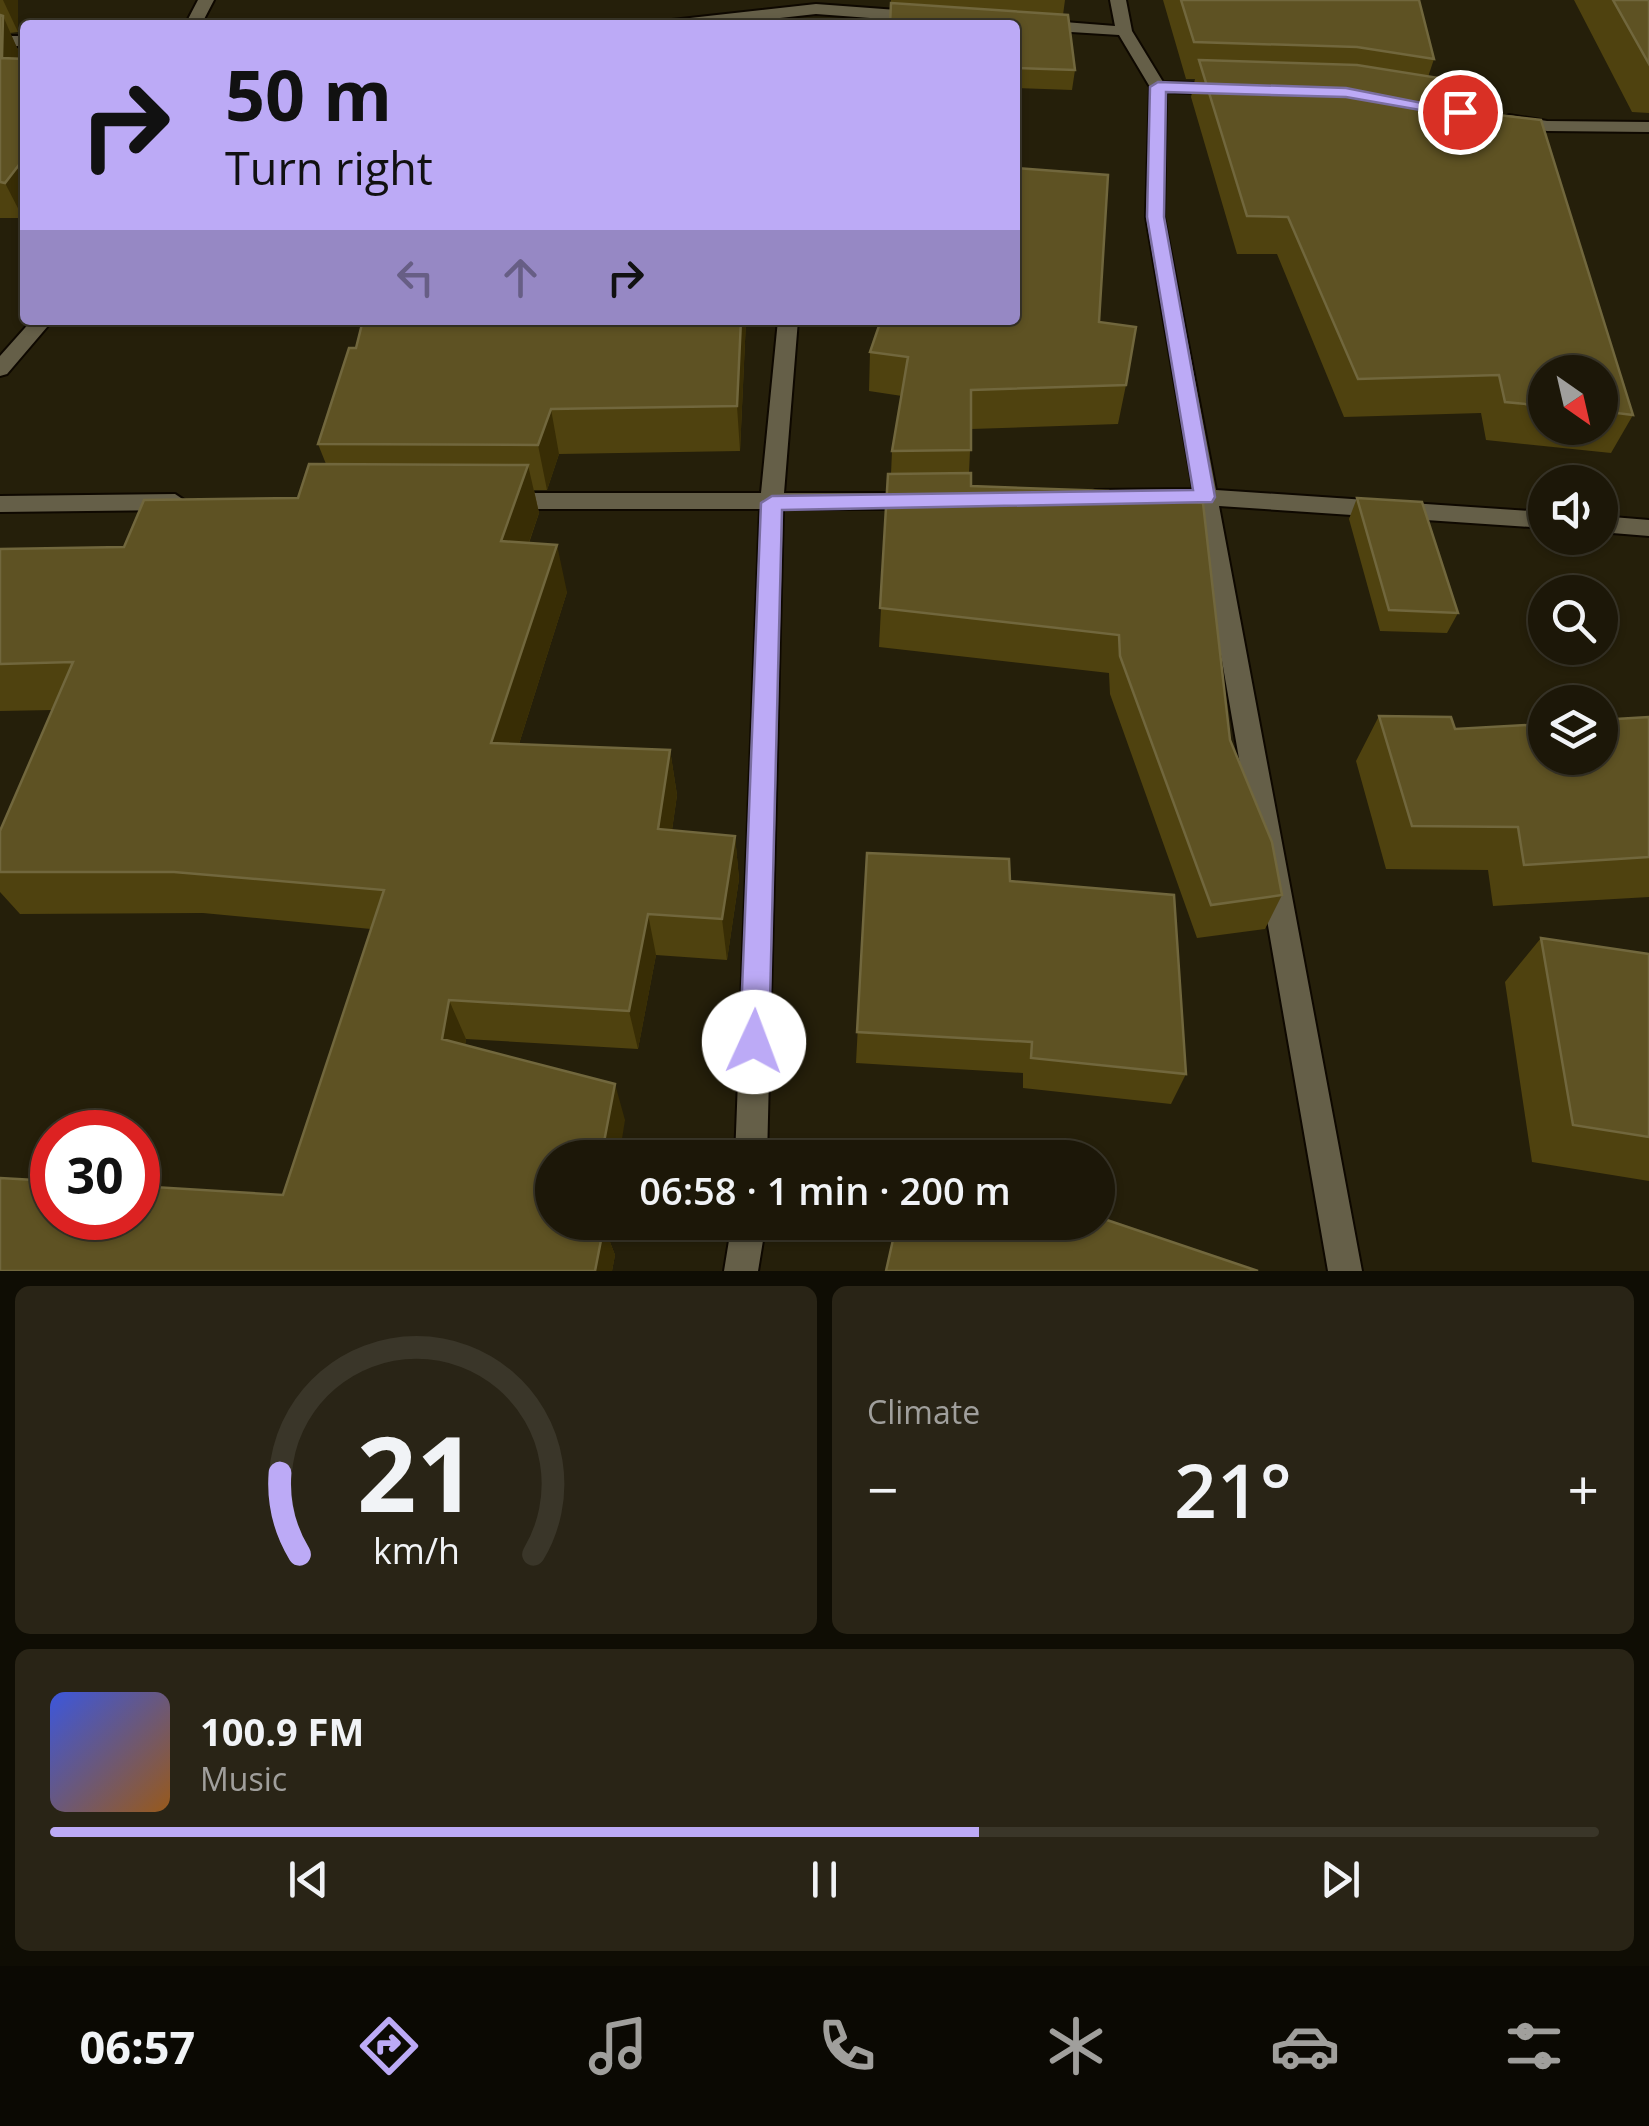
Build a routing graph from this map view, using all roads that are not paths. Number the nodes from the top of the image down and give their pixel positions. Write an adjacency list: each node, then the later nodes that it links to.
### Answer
1 (1118, 0): 6 (street)
2 (816, 11): 3 (street); 4 (street)
3 (951, 18)
4 (723, 20)
5 (1028, 24): 6 (street)
6 (1124, 31): 7 (street)
7 (1158, 87): 8 (street); 14 (street)
8 (1252, 90)
9 (1495, 118): 10 (street)
10 (1649, 127)
11 (39, 325): 13 (street)
12 (788, 325): 19 (street)
13 (0, 369)
14 (1204, 497): 15 (street); 21 (street); 27 (street)
15 (1067, 499)
16 (949, 500): 19 (street)
17 (481, 501): 19 (street)
18 (192, 502): 20 (street)
19 (772, 503): 24 (street)
20 (0, 504)
21 (1528, 519)
22 (1618, 525): 23 (street)
23 (1649, 528)
24 (752, 1140)
25 (746, 1240): 26 (street)
26 (742, 1271)
27 (1345, 1271)

